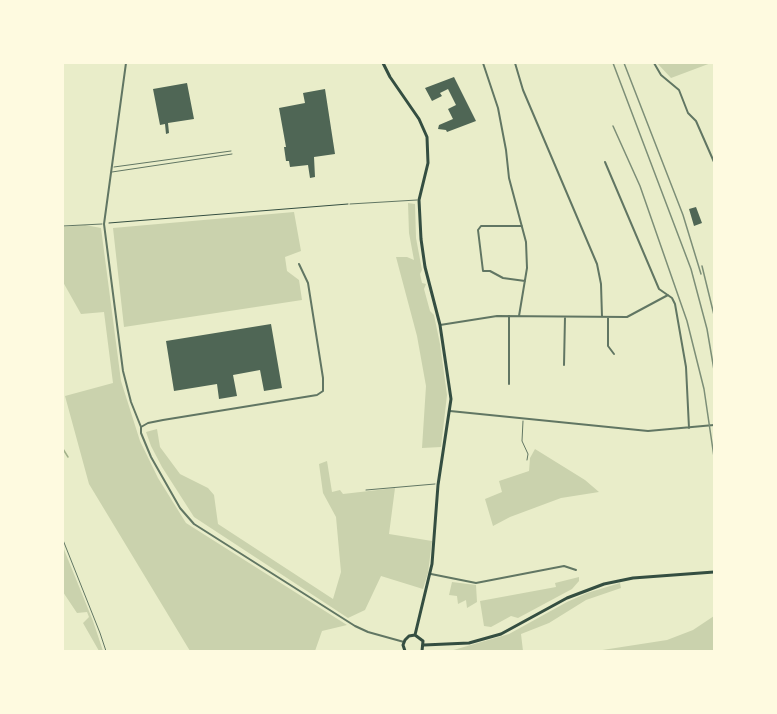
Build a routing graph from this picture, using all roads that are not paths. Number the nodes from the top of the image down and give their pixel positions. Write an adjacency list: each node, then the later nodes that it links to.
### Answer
1 (126, 63): 10 (street)
2 (383, 63): 12 (main road)
3 (483, 63): 16 (street)
4 (515, 63): 23 (street)
5 (654, 63): 9 (street)
6 (231, 151): 10 (lane)
7 (232, 154): 11 (lane)
8 (605, 162): 19 (street)
9 (714, 162)
10 (111, 166): 11 (street)
11 (111, 172): 14 (street)
12 (419, 200): 13 (lane); 25 (main road)
13 (350, 204)
14 (104, 224): 15 (lane); 32 (street)
15 (63, 226)
16 (522, 226): 18 (street); 18 (street)
17 (299, 264): 32 (street)
18 (525, 280): 21 (street)
19 (668, 295): 24 (street); 33 (street)
20 (509, 316): 21 (street); 25 (street); 28 (street)
21 (519, 316): 22 (street)
22 (565, 317): 23 (street); 27 (street)
23 (602, 317): 24 (street)
24 (608, 318): 26 (street)
25 (440, 326): 29 (main road)
26 (614, 354)
27 (564, 365)
28 (509, 384)
29 (450, 411): 30 (street); 35 (main road)
30 (523, 418): 33 (street); 34 (lane)
31 (714, 425): 33 (street)
32 (141, 427): 42 (street)
33 (689, 428)
34 (527, 460)
35 (438, 484): 36 (lane); 40 (main road)
36 (366, 490)
37 (63, 540): 44 (lane)
38 (576, 570): 40 (street)
39 (714, 572): 43 (main road)
40 (431, 574): 41 (main road)
41 (415, 635): 42 (main road); 43 (main road)
42 (404, 642): 45 (main road)
43 (424, 645): 46 (main road)
44 (106, 651)
45 (405, 651)
46 (422, 651)

